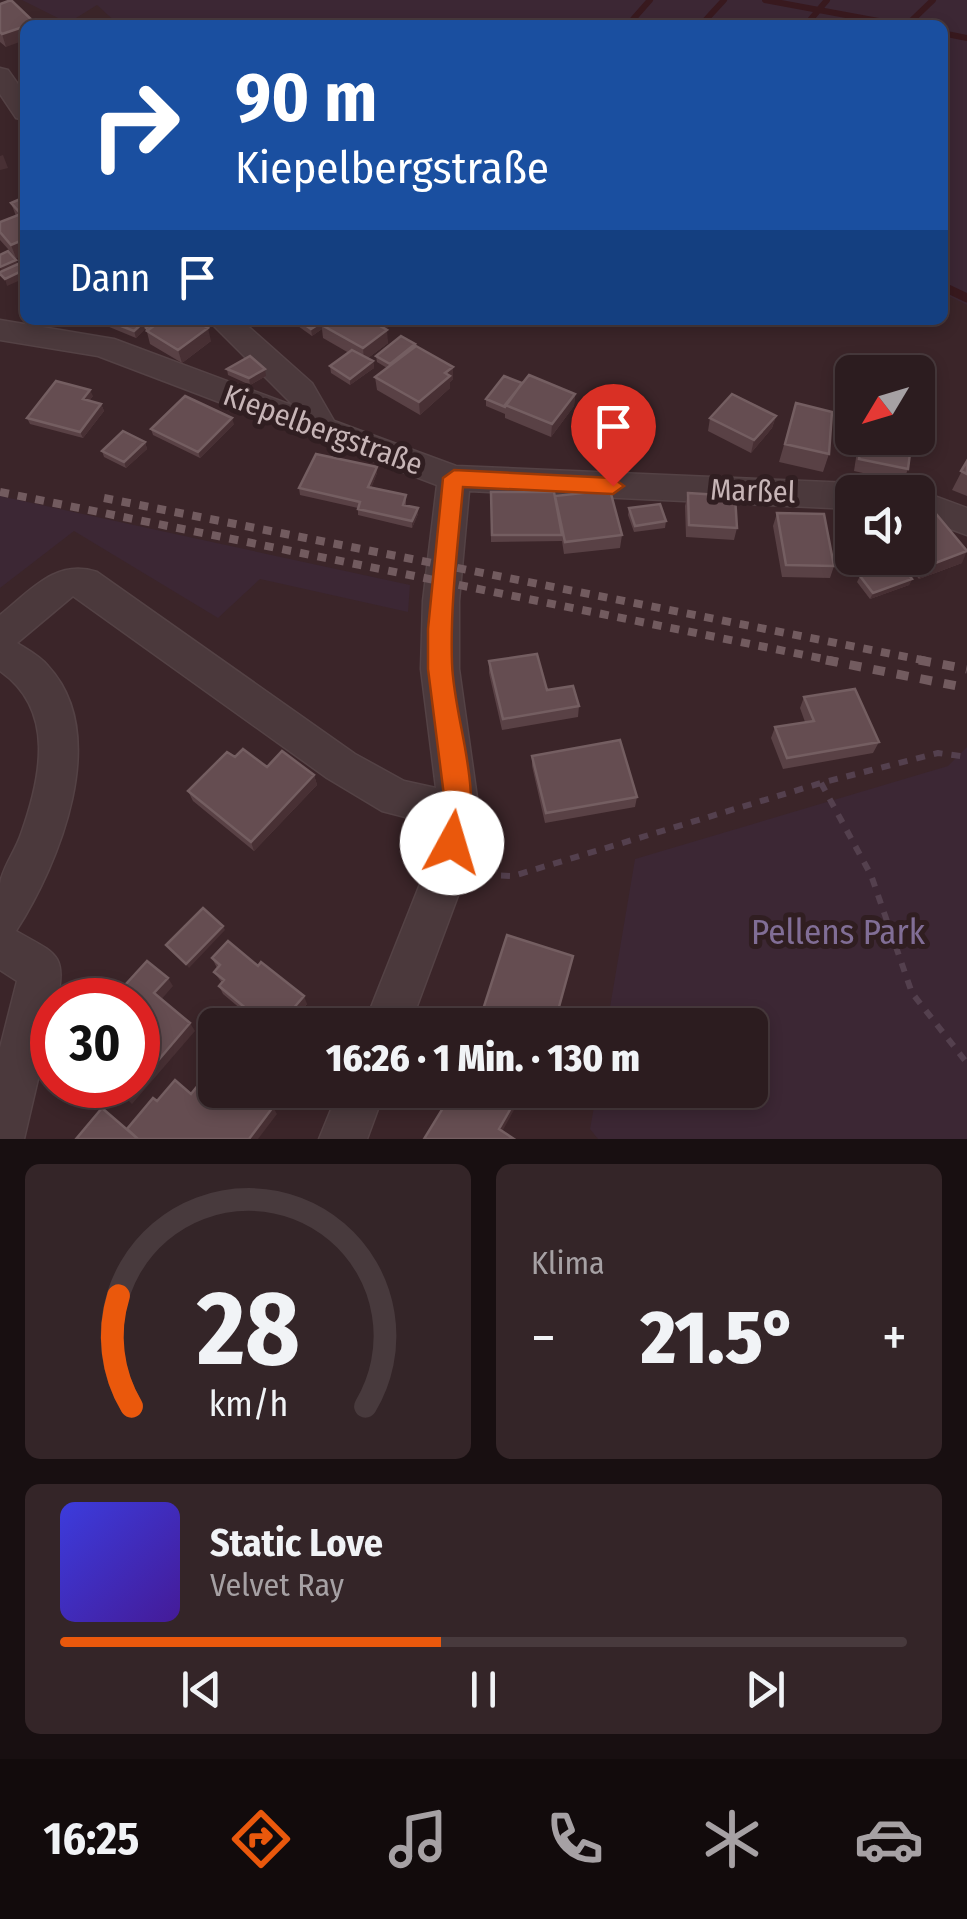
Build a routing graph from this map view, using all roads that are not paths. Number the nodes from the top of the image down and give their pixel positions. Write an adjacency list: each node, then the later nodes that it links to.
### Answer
1 (0, 74): 2 (street)
2 (20, 105)
3 (228, 325): 5 (street)
4 (0, 330): 5 (street, Kiepelbergstraße)
5 (325, 432): 6 (street, Kiepelbergstraße)
6 (454, 478): 7 (street, Kiepelbergstraße); 13 (street)
7 (653, 488): 8 (street, Marßel)
8 (835, 495)
9 (935, 510): 10 (street)
10 (967, 522)
11 (0, 636): 13 (street)
12 (0, 651): 14 (street)
13 (459, 812): 16 (street)
14 (0, 918)
15 (0, 946): 18 (street)
16 (393, 1008)
17 (355, 1108): 19 (street)
18 (0, 1139)
19 (343, 1139)

